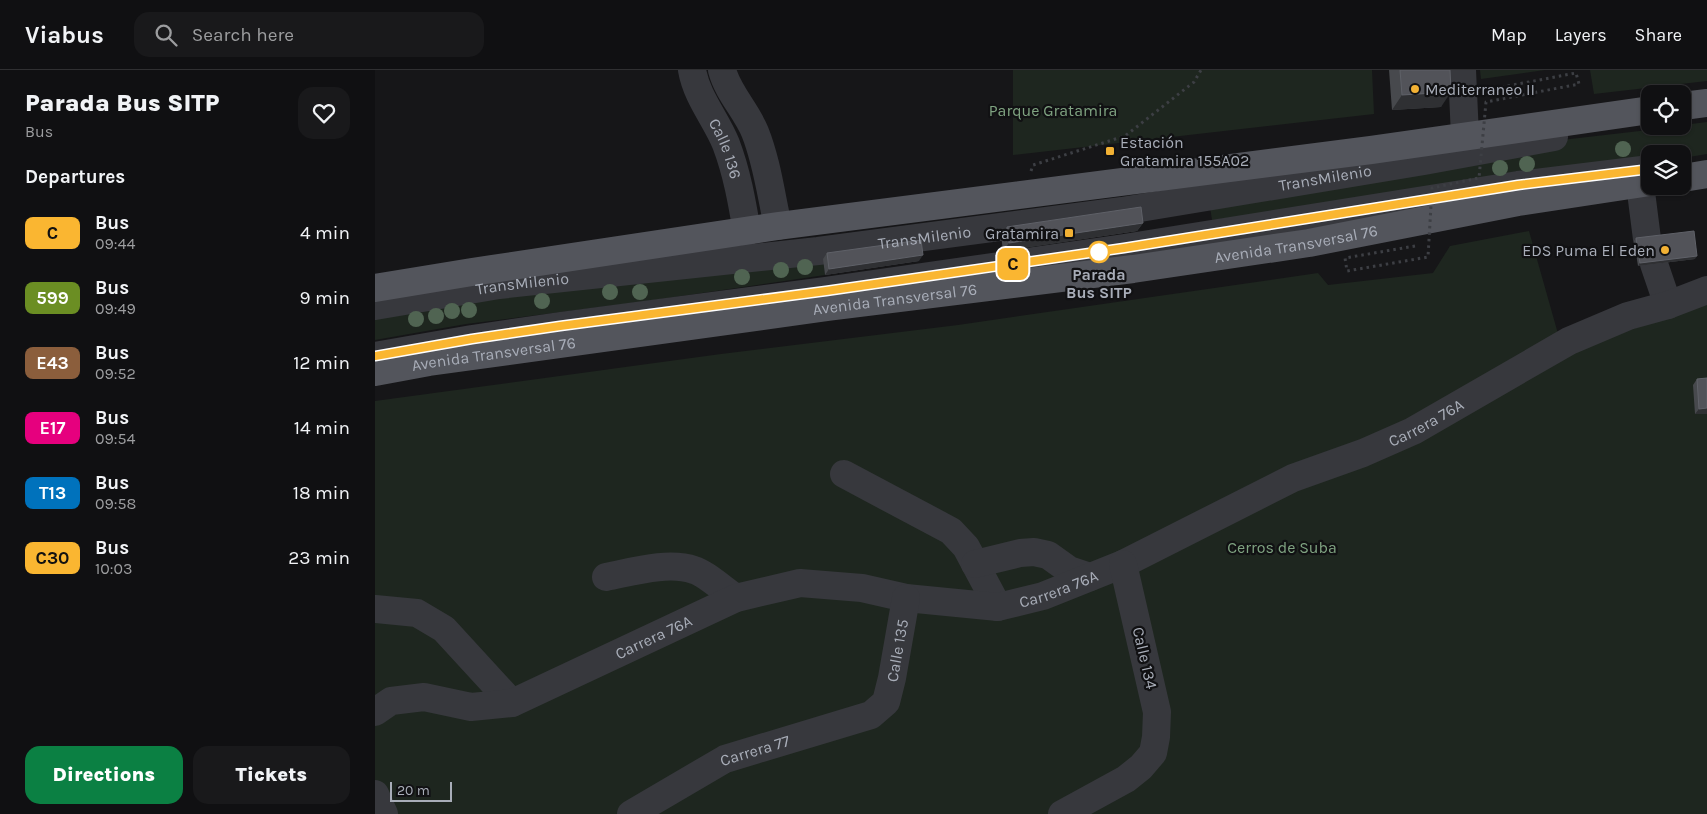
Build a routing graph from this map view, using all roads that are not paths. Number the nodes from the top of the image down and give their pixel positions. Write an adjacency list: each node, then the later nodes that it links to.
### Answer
1 (692, 70): 19 (street, Calle 136)
2 (722, 70): 18 (street, Calle 136)
3 (1462, 70): 10 (street)
4 (1707, 103): 5 (main road)
5 (1691, 105)
6 (1641, 111): 10 (main road)
7 (1707, 116): 8 (street)
8 (1691, 118)
9 (1641, 125): 23 (street, TransMilenio)
10 (1465, 136): 18 (main road)
11 (1707, 161): 12 (street)
12 (1691, 163)
13 (1707, 174): 14 (main road)
14 (1691, 177)
15 (1641, 178): 24 (street)
16 (1641, 179): 25 (main road, Avenida Transversal 76)
17 (1648, 195): 22 (street)
18 (778, 226): 19 (main road)
19 (747, 232): 20 (main road)
20 (375, 288)
21 (1707, 290): 22 (street, Carrera 76A)
22 (1668, 304): 28 (street, Carrera 76A)
23 (375, 306)
24 (375, 356)
25 (375, 372)
26 (844, 474): 27 (street)
27 (975, 564): 30 (street); 33 (street)
28 (1123, 564): 30 (street, Carrera 76A); 41 (street, Calle 134)
29 (606, 577): 31 (street)
30 (1090, 577): 33 (street, Carrera 76A)
31 (736, 598): 32 (street, Carrera 76A); 36 (street, Carrera 76A)
32 (907, 598): 33 (street, Carrera 76A); 35 (street, Calle 135)
33 (998, 607)
34 (375, 609): 36 (street)
35 (886, 702): 40 (street, Carrera 77)
36 (512, 703): 37 (street, Carrera 76A)
37 (375, 712)
38 (375, 794): 39 (street)
39 (385, 814)
40 (631, 814)
41 (1061, 814)

